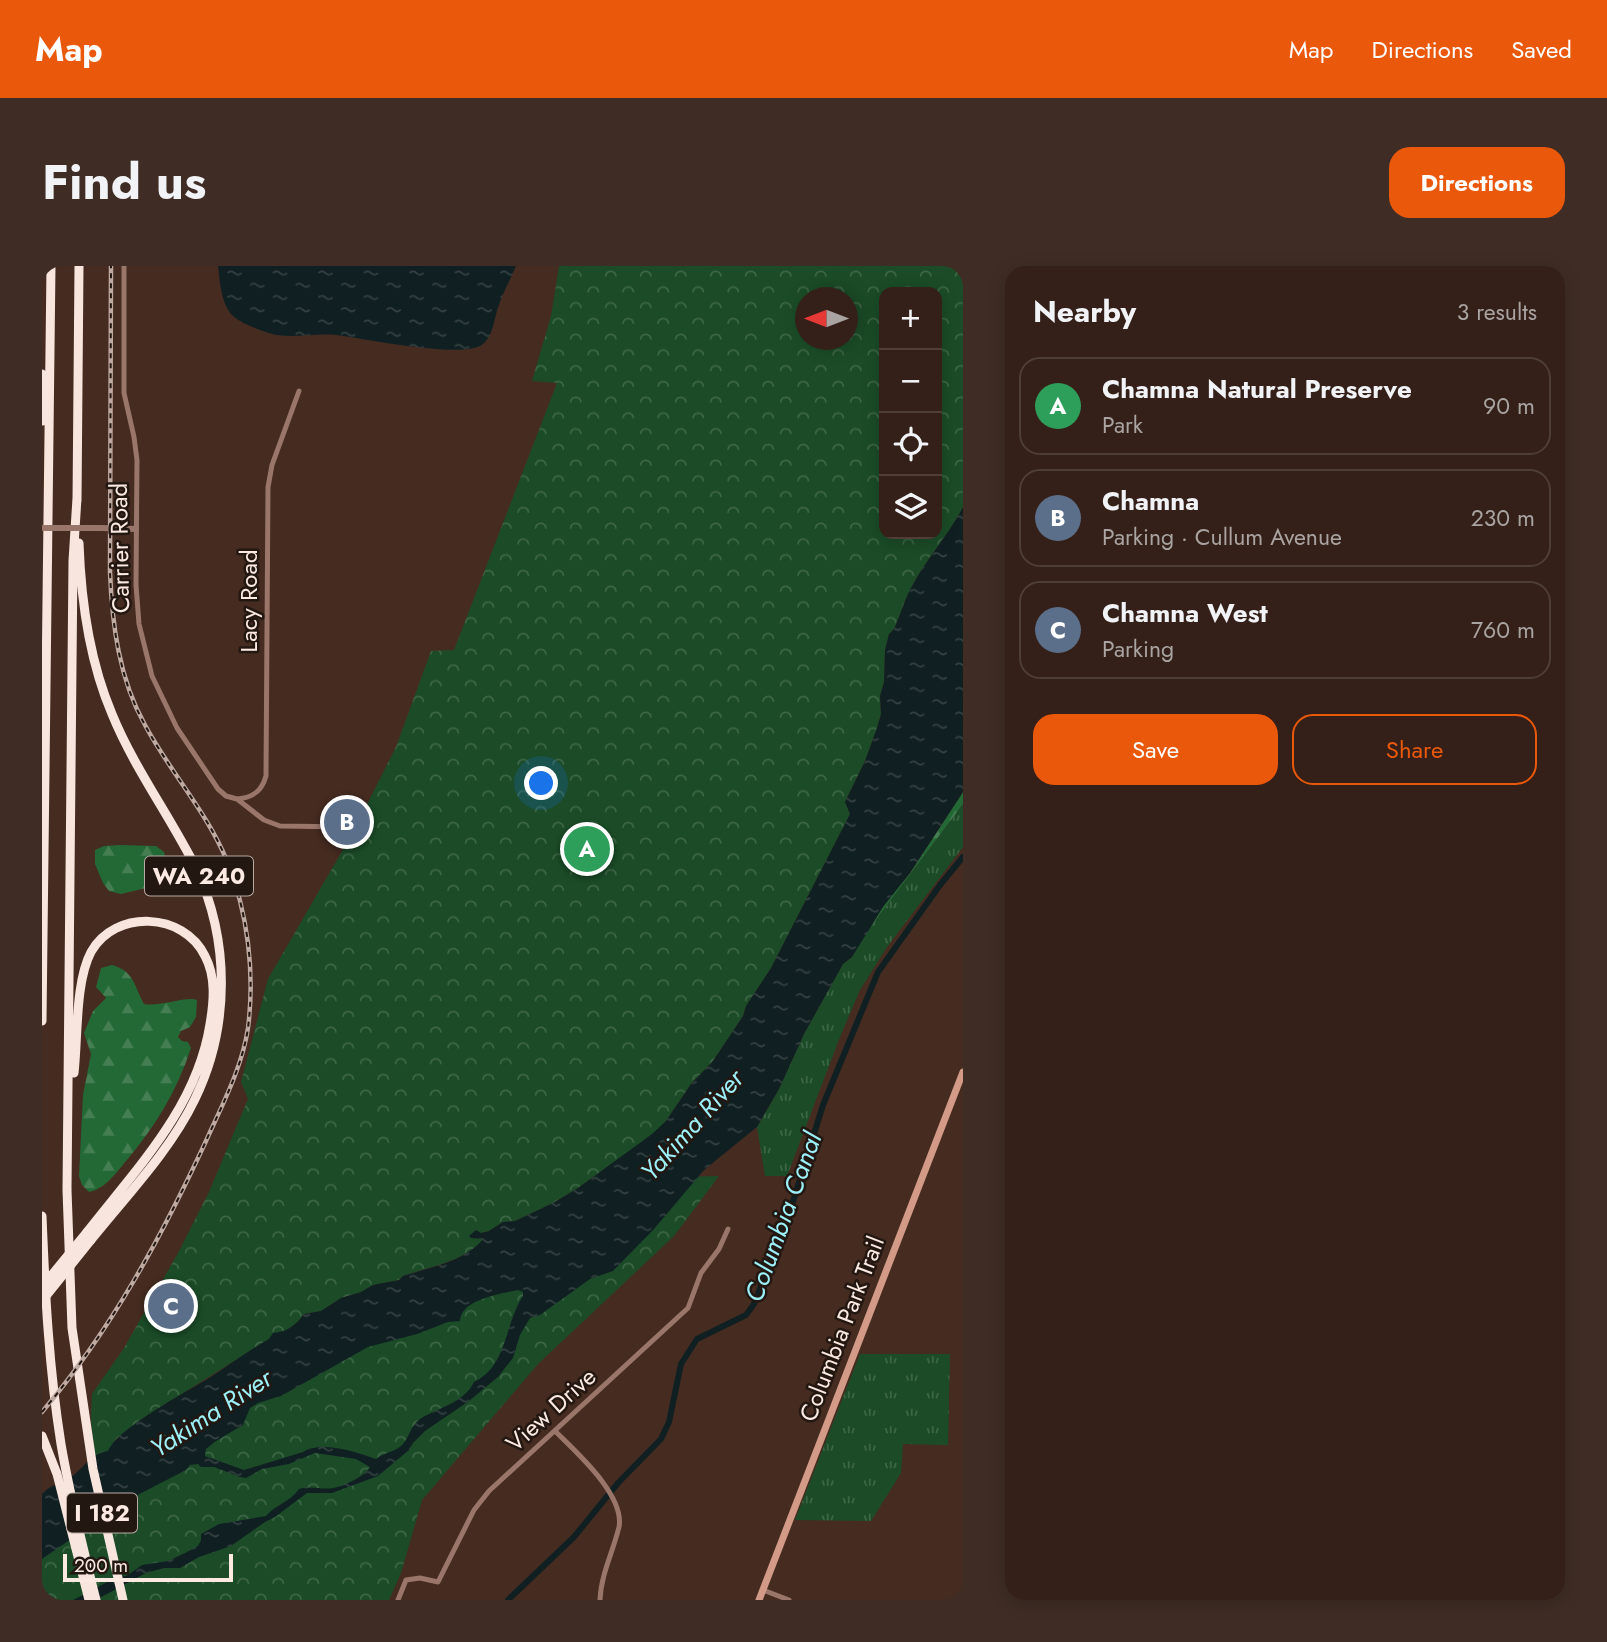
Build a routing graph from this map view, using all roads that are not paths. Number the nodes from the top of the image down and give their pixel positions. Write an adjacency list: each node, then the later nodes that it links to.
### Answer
1 (51, 266): 7 (highway)
2 (79, 266): 6 (highway, I 182)
3 (124, 266): 9 (street, Carrier Road)
4 (42, 374): 7 (highway)
5 (299, 391): 10 (street, Lacy Road)
6 (77, 498): 16 (highway, I 182); 19 (highway, WA 240)
7 (48, 517): 12 (highway)
8 (42, 528): 9 (street, bridge)
9 (136, 529): 10 (street, Carrier Road)
10 (237, 799): 11 (street, Carrier Road)
11 (352, 827)
12 (43, 839): 13 (highway); 14 (highway)
13 (42, 855)
14 (42, 1021)
15 (963, 1072): 24 (main road, Columbia Park Trail)
16 (68, 1116): 19 (highway); 27 (highway, I 182)
17 (42, 1216): 26 (highway, I 182)
18 (728, 1229): 22 (street, View Drive)
19 (89, 1236): 20 (highway, bridge); 21 (highway, WA 240, bridge)
20 (42, 1287)
21 (42, 1301)
22 (555, 1432): 28 (street, View Drive); 29 (street)
23 (43, 1439): 25 (highway)
24 (763, 1590): 30 (main road, Columbia Park Trail); 31 (street)
25 (89, 1600)
26 (96, 1600)
27 (123, 1600)
28 (397, 1600)
29 (600, 1600)
30 (759, 1600)
31 (789, 1600)

